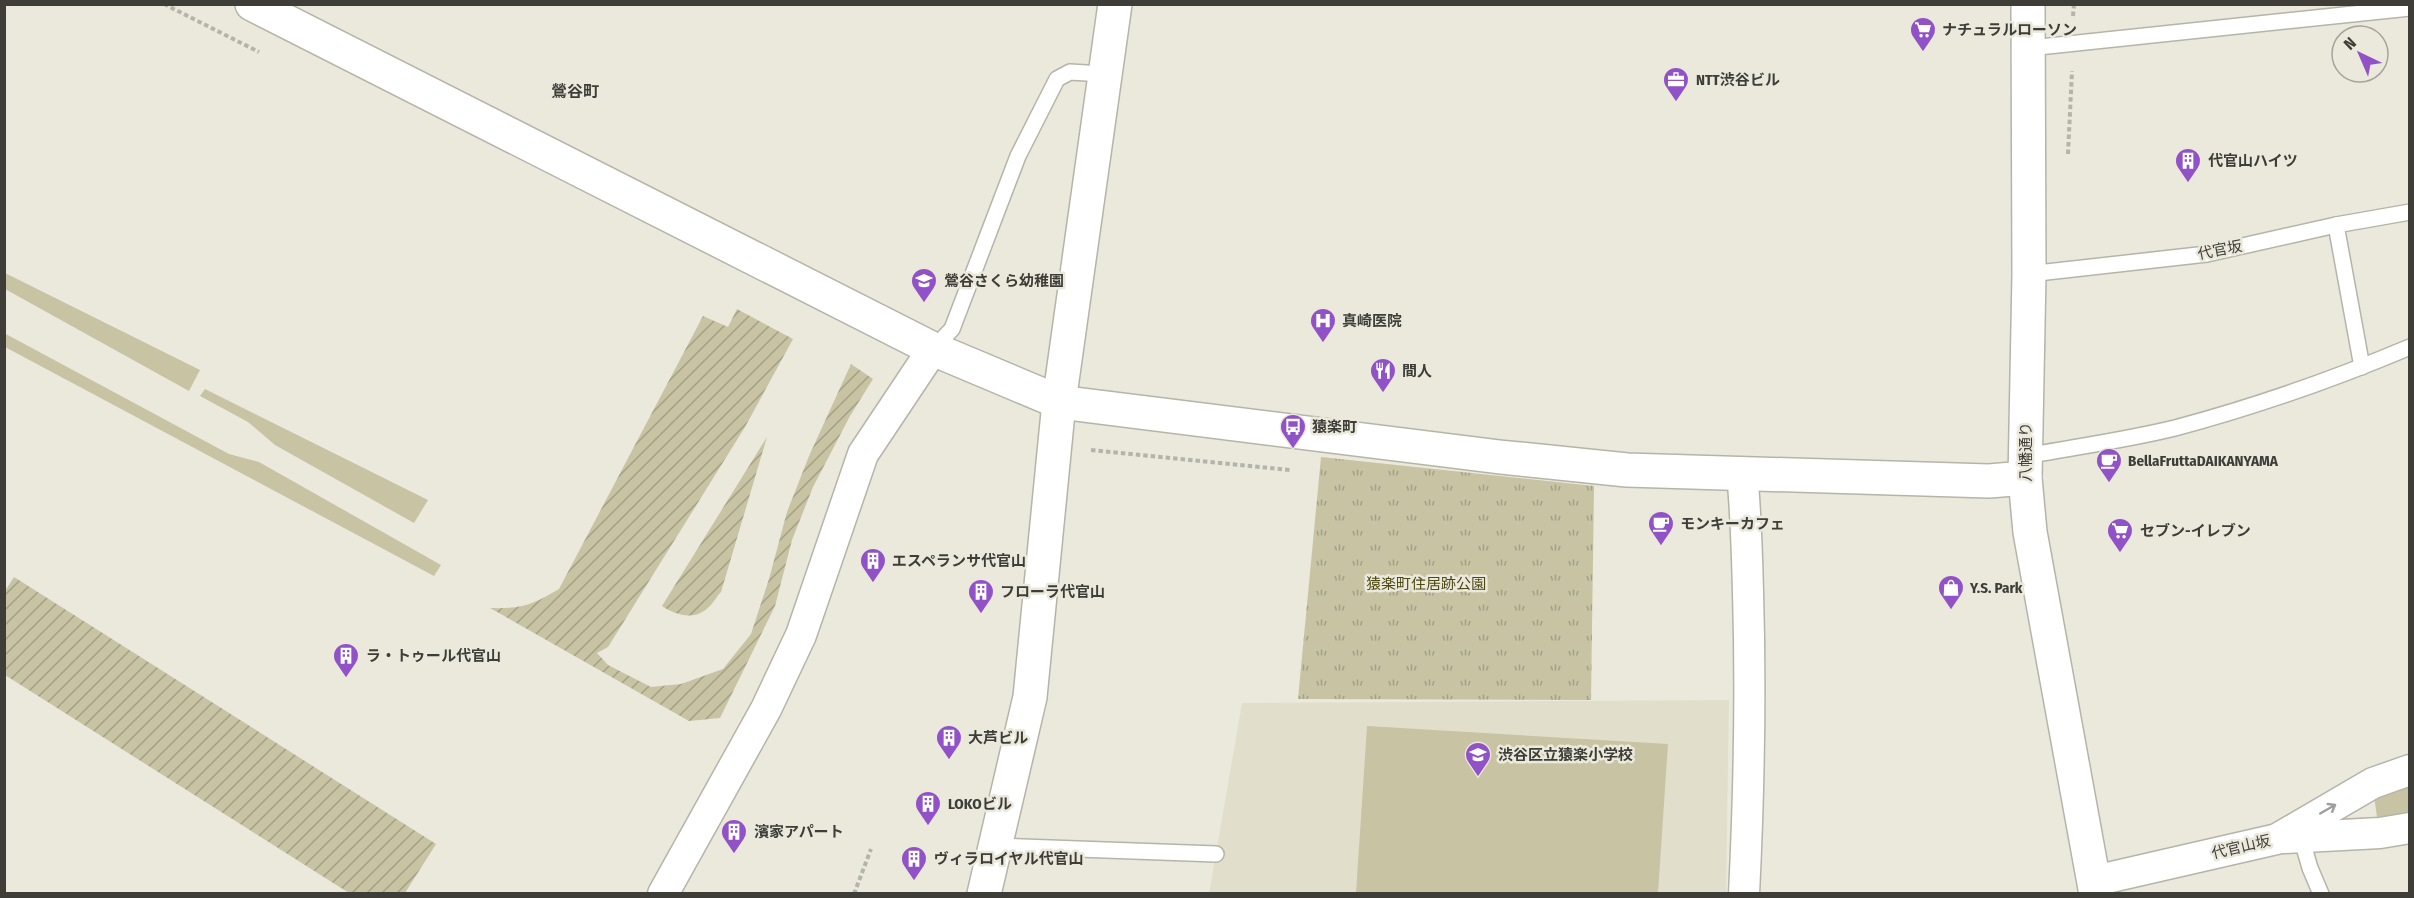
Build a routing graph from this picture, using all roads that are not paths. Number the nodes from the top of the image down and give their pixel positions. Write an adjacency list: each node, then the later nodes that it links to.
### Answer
1 (252, 4): 11 (street)
2 (1114, 4): 6 (street)
3 (2028, 4): 5 (street, 八幡通り)
4 (2409, 8): 5 (lane)
5 (2029, 48): 9 (street, 八幡通り)
6 (1103, 74): 11 (lane); 13 (street)
7 (2409, 212): 8 (lane, 代官坂)
8 (2336, 225): 9 (lane, 代官坂); 12 (lane)
9 (2029, 274): 14 (street, 八幡通り)
10 (2409, 347): 12 (lane)
11 (933, 349): 13 (street); 22 (street)
12 (2362, 367): 14 (lane)
13 (1059, 402): 15 (street); 19 (street)
14 (2025, 467): 15 (street); 21 (street, 八幡通り)
15 (1742, 473): 24 (street)
16 (2409, 770): 18 (street, 代官山坂, one-way to 16)
17 (2409, 828): 18 (street)
18 (2289, 838): 21 (street, 代官山坂); 25 (lane)
19 (995, 846): 20 (lane); 23 (street)
20 (1216, 854)
21 (2095, 887)
22 (663, 894)
23 (984, 894)
24 (1743, 894)
25 (2321, 894)

